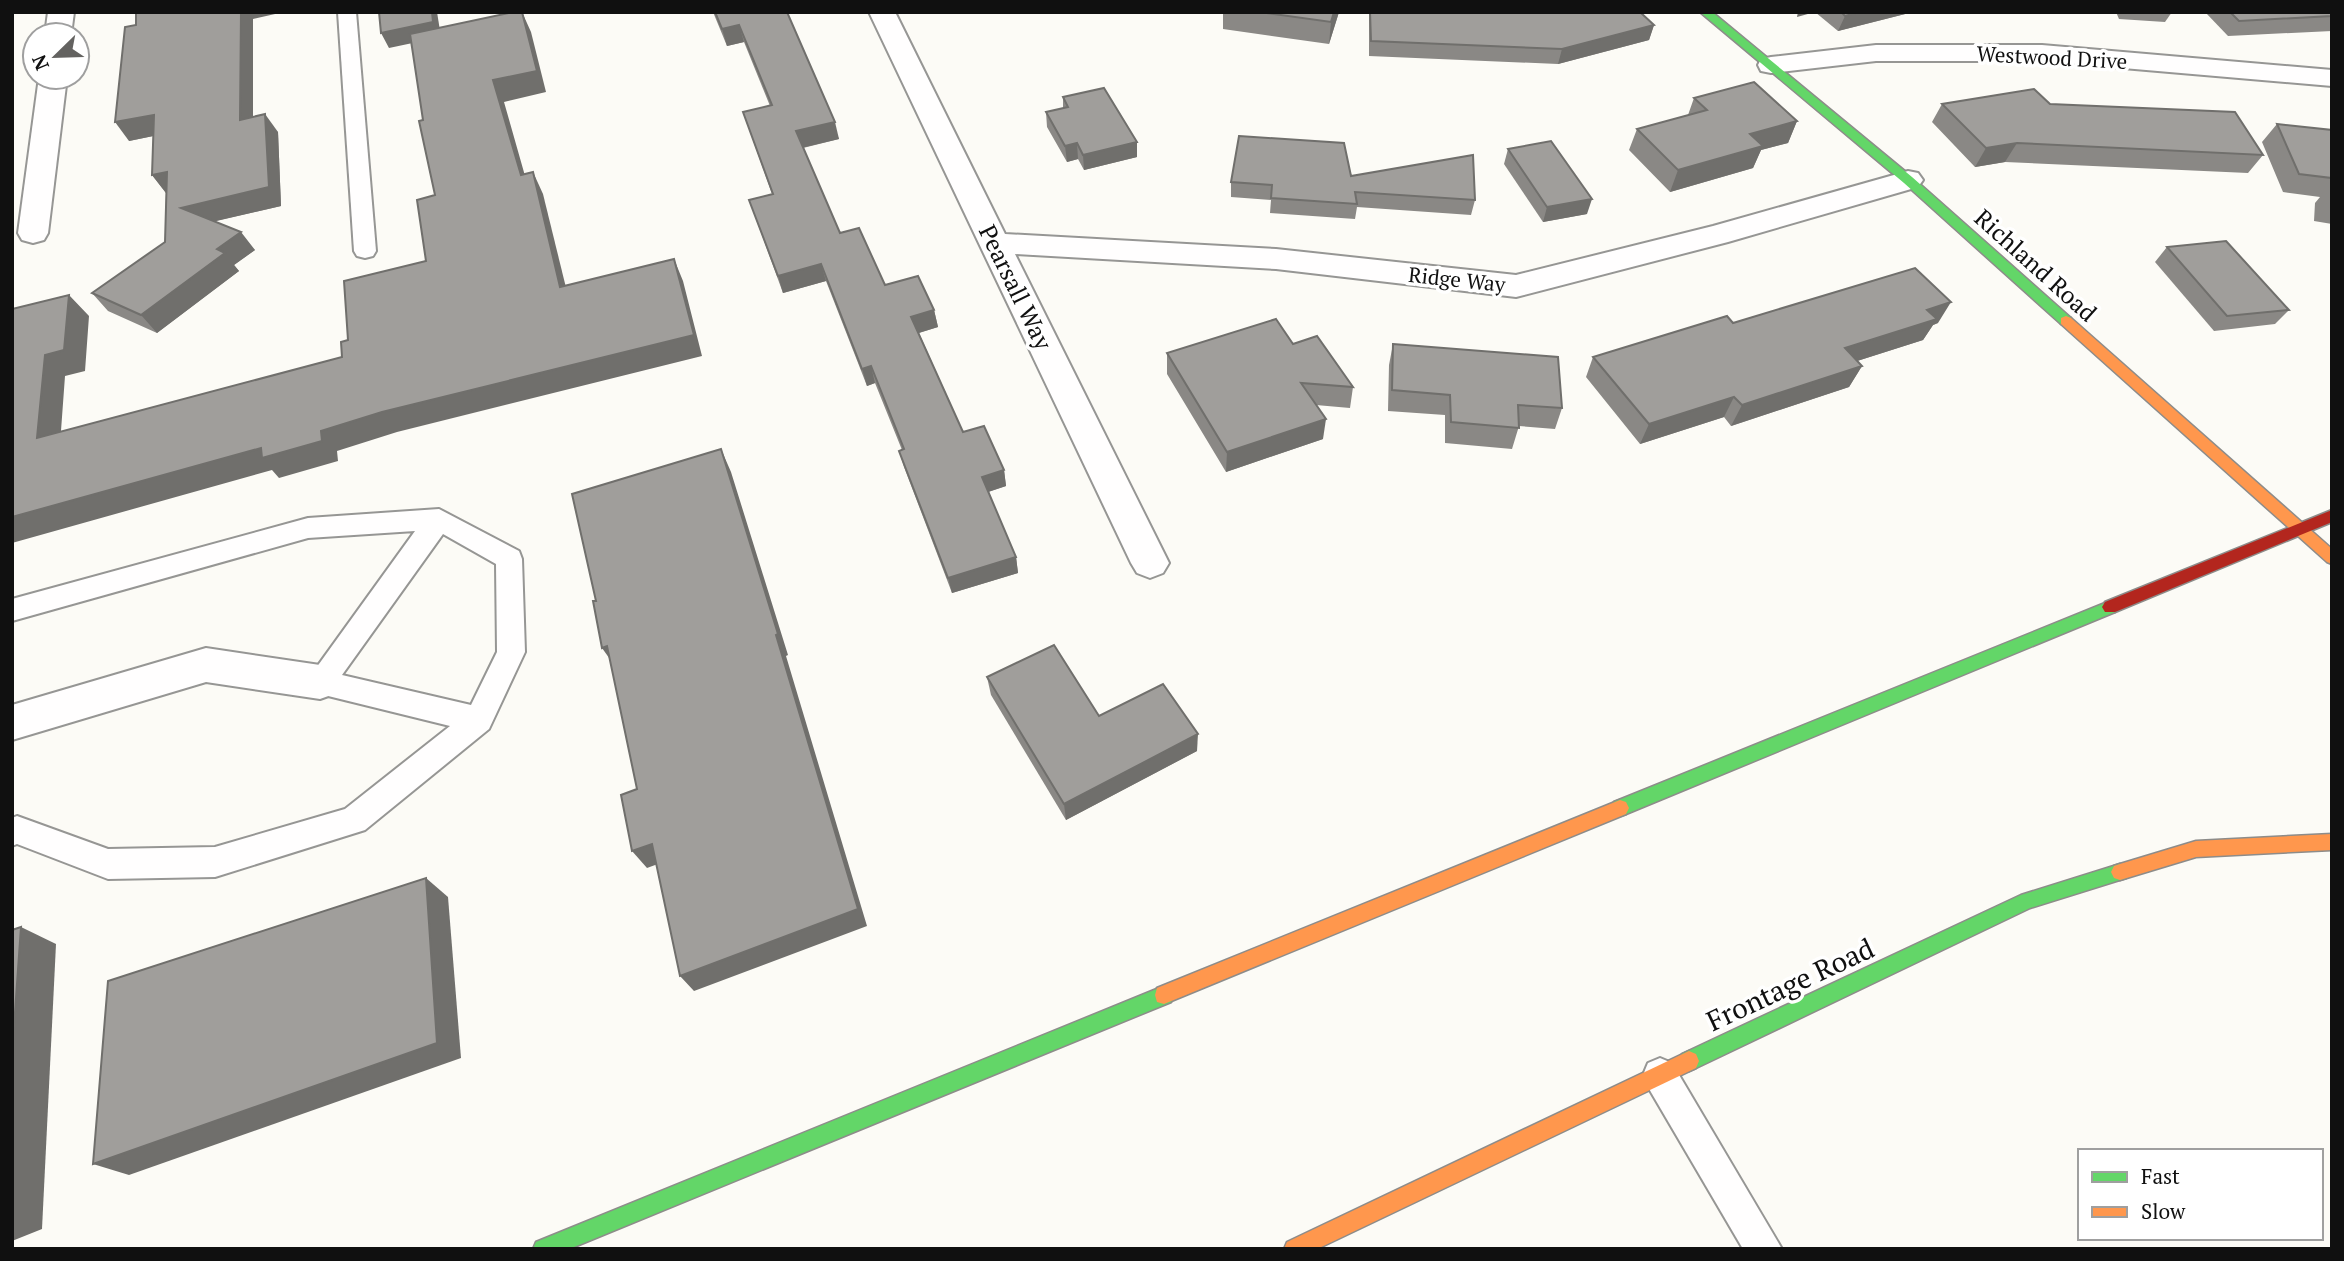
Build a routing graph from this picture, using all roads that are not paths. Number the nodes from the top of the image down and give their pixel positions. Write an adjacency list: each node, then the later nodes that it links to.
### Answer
1 (347, 12): 10 (lane)
2 (882, 12): 9 (street, Pearsall Way)
3 (1705, 12): 4 (main road, Richland Road)
4 (1771, 65): 5 (street, Westwood Drive); 7 (main road, Richland Road)
5 (2332, 78)
6 (51, 91): 8 (street)
7 (1908, 180): 9 (street, Ridge Way); 13 (main road, Richland Road)
8 (33, 233)
9 (995, 243): 15 (street, Pearsall Way)
10 (365, 251)
11 (2332, 516): 13 (main road)
12 (439, 519): 16 (lane); 17 (lane); 18 (lane)
13 (2298, 528): 14 (main road, Richland Road); 23 (main road)
14 (2332, 558)
15 (1150, 563)
16 (12, 610)
17 (320, 682): 18 (lane); 19 (street)
18 (479, 720): 20 (lane)
19 (12, 723)
20 (12, 832)
21 (2332, 842): 22 (main road, Frontage Road)
22 (1660, 1075): 24 (main road, Frontage Road); 25 (lane)
23 (543, 1249)
24 (1294, 1249)
25 (1764, 1249)

